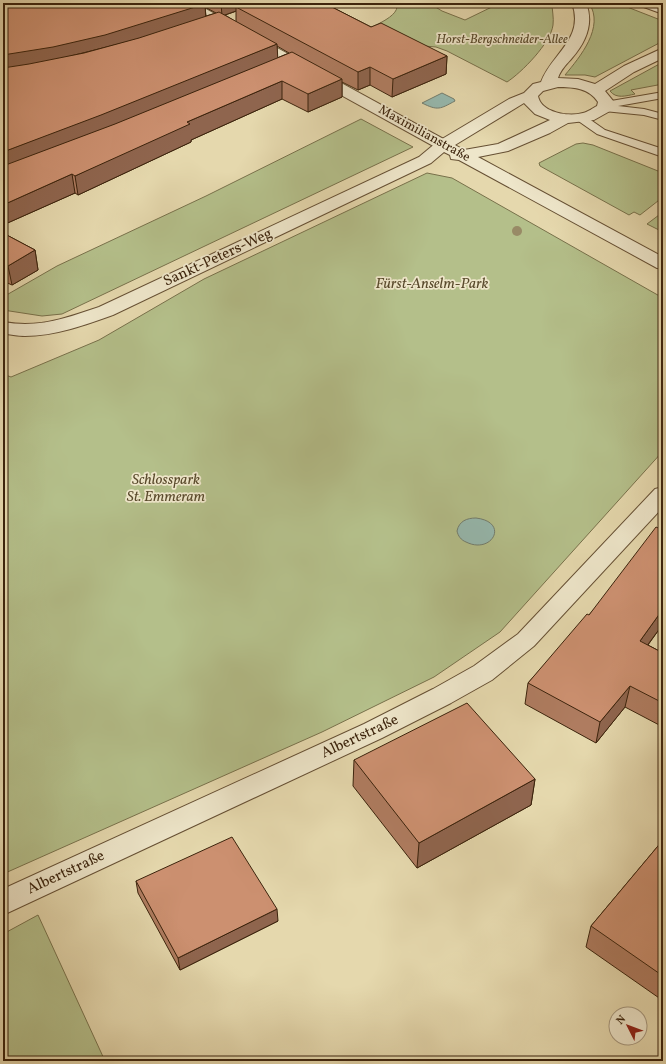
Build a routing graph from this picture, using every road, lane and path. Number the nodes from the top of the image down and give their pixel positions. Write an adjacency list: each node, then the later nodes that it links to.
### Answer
1 (185, 3): 6 (street, Maximilianstraße)
2 (580, 3): 11 (street)
3 (646, 3): 4 (street)
4 (663, 10)
5 (237, 18): 6 (street)
6 (222, 23): 7 (street); 9 (street, Maximilianstraße)
7 (200, 30)
8 (663, 52): 14 (street)
9 (294, 62): 10 (street); 18 (street, Maximilianstraße)
10 (272, 71)
11 (548, 84): 13 (street, Sankt-Peters-Weg); 14 (street)
12 (663, 95): 14 (lane)
13 (529, 96): 17 (street); 18 (street, Sankt-Peters-Weg)
14 (602, 100): 15 (lane); 16 (street)
15 (663, 117)
16 (581, 118): 17 (street); 19 (lane)
17 (564, 119): 20 (street, Sankt-Peters-Weg)
18 (443, 145): 20 (street, Maximilianstraße); 21 (street, Sankt-Peters-Weg)
19 (663, 153)
20 (463, 156): 21 (street, Sankt-Peters-Weg); 22 (street, Maximilianstraße)
21 (426, 160): 23 (street, Sankt-Peters-Weg)
22 (663, 264)
23 (3, 328)
24 (663, 494): 25 (street, Albertstraße)
25 (3, 903)

